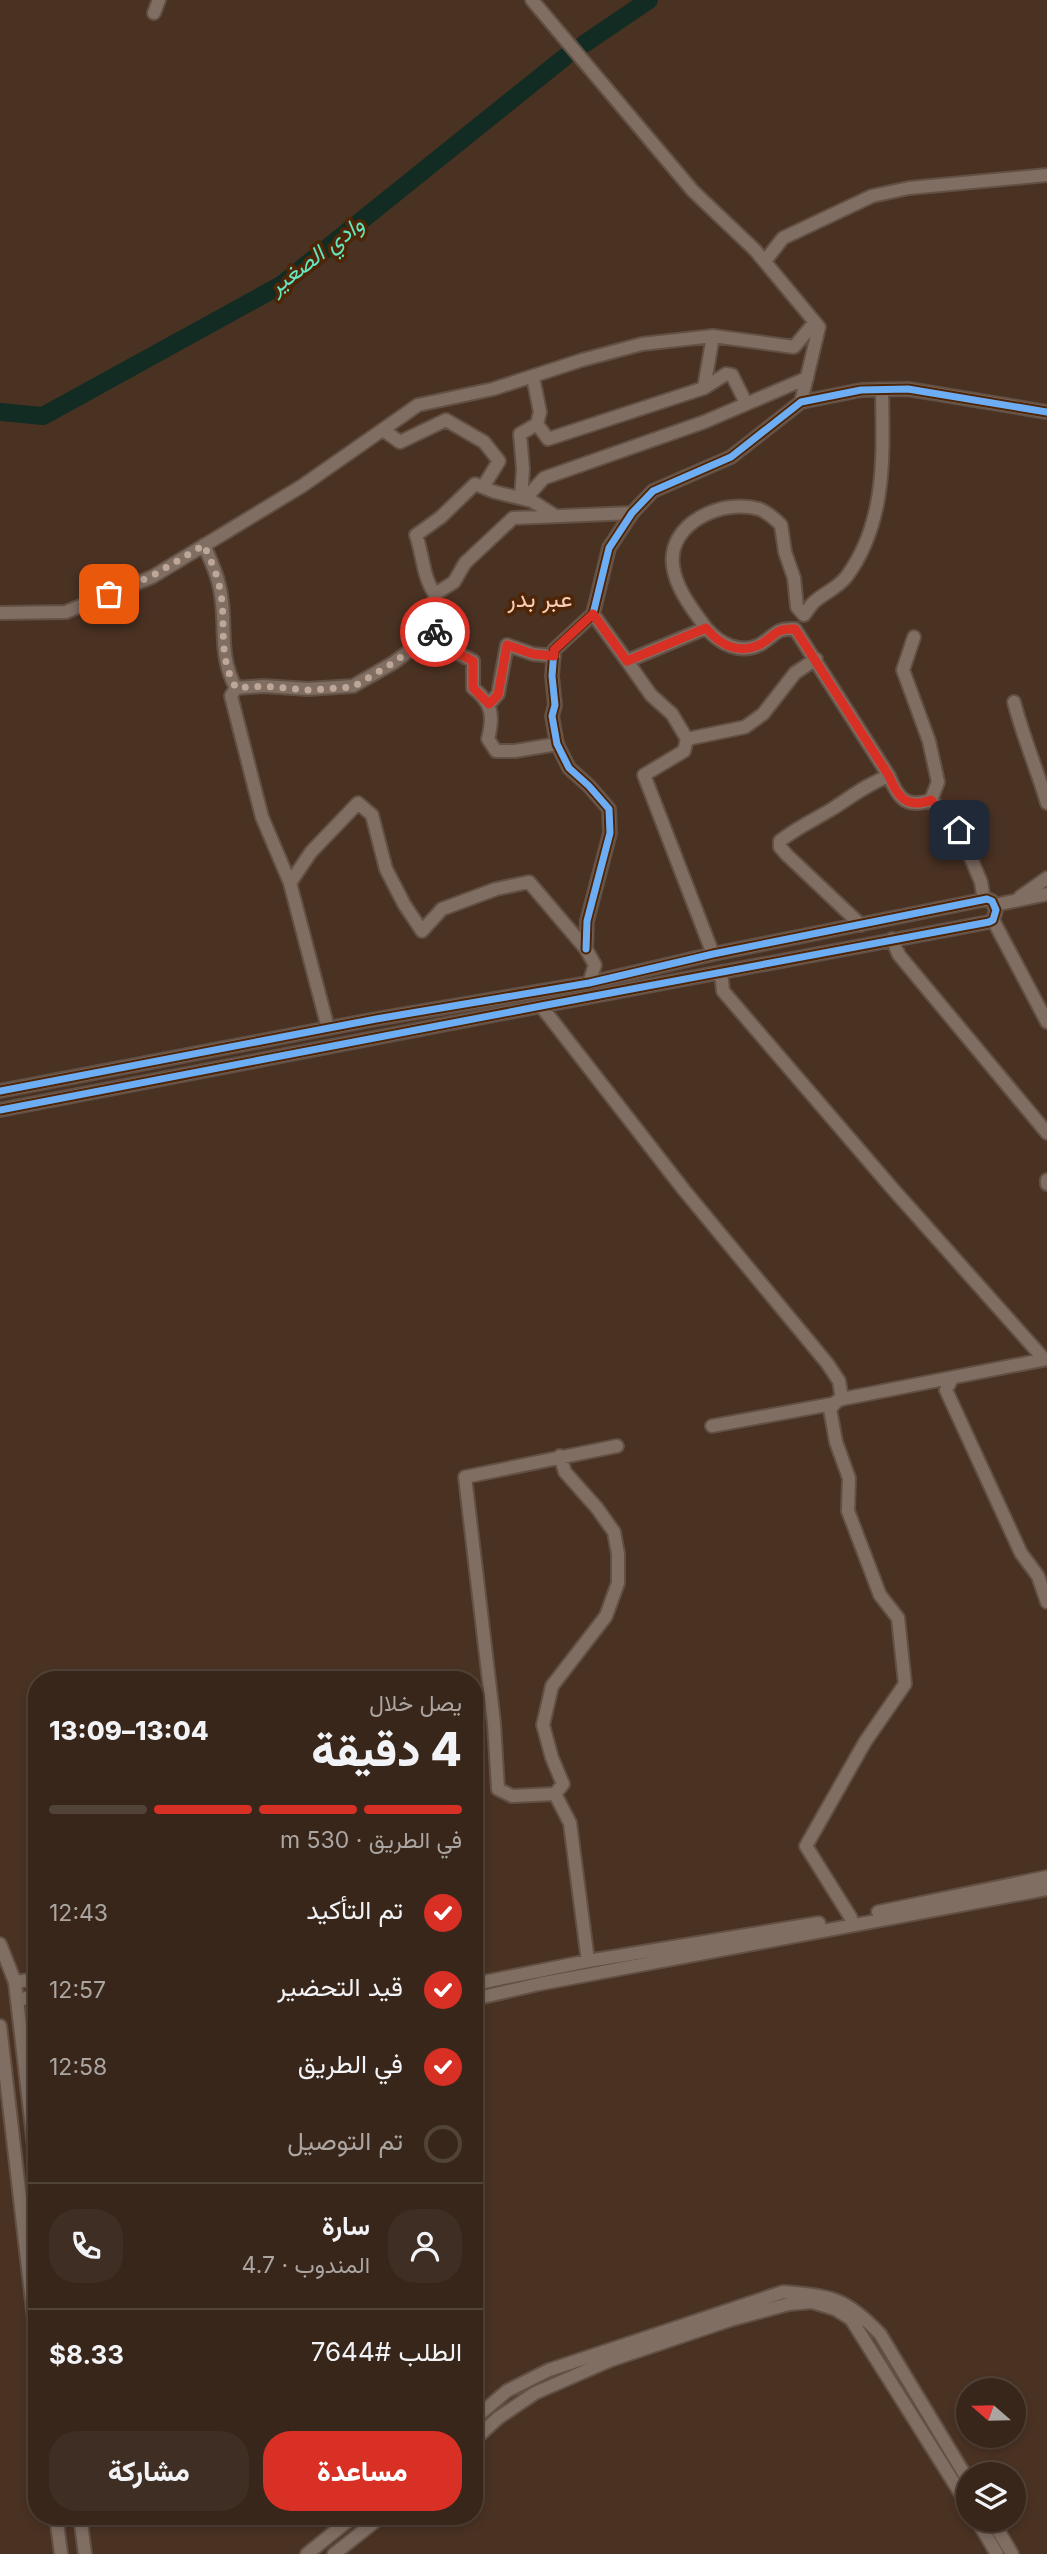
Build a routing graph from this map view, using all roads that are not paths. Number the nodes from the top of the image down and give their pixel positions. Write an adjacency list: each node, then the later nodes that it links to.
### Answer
1 (159, 0): 3 (street)
2 (532, 0): 5 (street)
3 (154, 13)
4 (1047, 175): 5 (street)
5 (765, 261): 6 (street)
6 (815, 322): 7 (street); 9 (street)
7 (713, 336): 8 (street); 10 (street)
8 (533, 377): 15 (street); 16 (street)
9 (807, 378): 12 (street); 13 (street)
10 (704, 388): 13 (street); 15 (street)
11 (882, 390): 12 (street); 14 (street); 25 (street)
12 (801, 402): 19 (street)
13 (746, 403): 18 (street)
14 (1047, 412)
15 (537, 424): 18 (street)
16 (383, 430): 17 (street); 21 (street)
17 (483, 487): 18 (street); 22 (street)
18 (523, 499): 20 (street)
19 (632, 513): 20 (street); 24 (street)
20 (554, 515): 22 (street)
21 (204, 545): 23 (street); 31 (street)
22 (435, 594): 26 (street)
23 (0, 613)
24 (593, 614): 28 (street); 30 (street)
25 (706, 628): 29 (street); 30 (street)
26 (436, 631): 31 (street); 33 (street)
27 (914, 637): 37 (street)
28 (554, 656): 33 (street); 35 (street)
29 (816, 659): 34 (street); 36 (street)
30 (627, 661): 34 (street)
31 (236, 688): 40 (street)
32 (1014, 702): 38 (street)
33 (489, 704): 35 (street)
34 (687, 739): 48 (street)
35 (557, 744): 47 (street)
36 (889, 776): 37 (street); 45 (street)
37 (931, 800): 43 (street)
38 (1047, 803)
39 (1047, 878): 42 (street)
40 (290, 883): 47 (street); 53 (street)
41 (1047, 894): 42 (street)
42 (1014, 901): 43 (street)
43 (990, 902): 44 (street); 45 (street)
44 (993, 920): 46 (street); 52 (street)
45 (861, 925): 48 (street)
46 (892, 939): 49 (street); 56 (street)
47 (586, 949): 50 (street)
48 (713, 954): 50 (street)
49 (721, 972): 51 (street); 57 (street)
50 (589, 983): 53 (street)
51 (541, 1006): 55 (street); 59 (street)
52 (1046, 1020)
53 (328, 1028): 54 (street)
54 (0, 1091)
55 (0, 1111)
56 (1047, 1133)
57 (1046, 1359): 58 (street)
58 (952, 1379): 59 (street); 63 (street)
59 (837, 1402): 60 (street); 67 (street)
60 (712, 1426)
61 (617, 1446): 62 (street)
62 (560, 1456): 64 (street); 64 (street)
63 (1047, 1602)
64 (555, 1794): 69 (street)
65 (1047, 1877): 67 (street)
66 (1047, 1889): 73 (street)
67 (851, 1918): 69 (street)
68 (0, 1944): 71 (street)
69 (588, 1961): 72 (street)
70 (28, 1980): 71 (street)
71 (15, 1982): 75 (street)
72 (483, 1982)
73 (483, 1997)
74 (28, 1998): 75 (street)
75 (18, 2000): 77 (street)
76 (0, 2025): 78 (street)
77 (28, 2091)
78 (28, 2267)
79 (483, 2411): 81 (street)
80 (483, 2432): 82 (street)
81 (957, 2462)
82 (956, 2486)
83 (58, 2525): 89 (street)
84 (81, 2525): 90 (street)
85 (343, 2525): 91 (street)
86 (371, 2525): 92 (street)
87 (984, 2532): 93 (street)
88 (999, 2532): 94 (street)
89 (61, 2554)
90 (85, 2554)
91 (307, 2554)
92 (334, 2554)
93 (997, 2554)
94 (1012, 2554)

